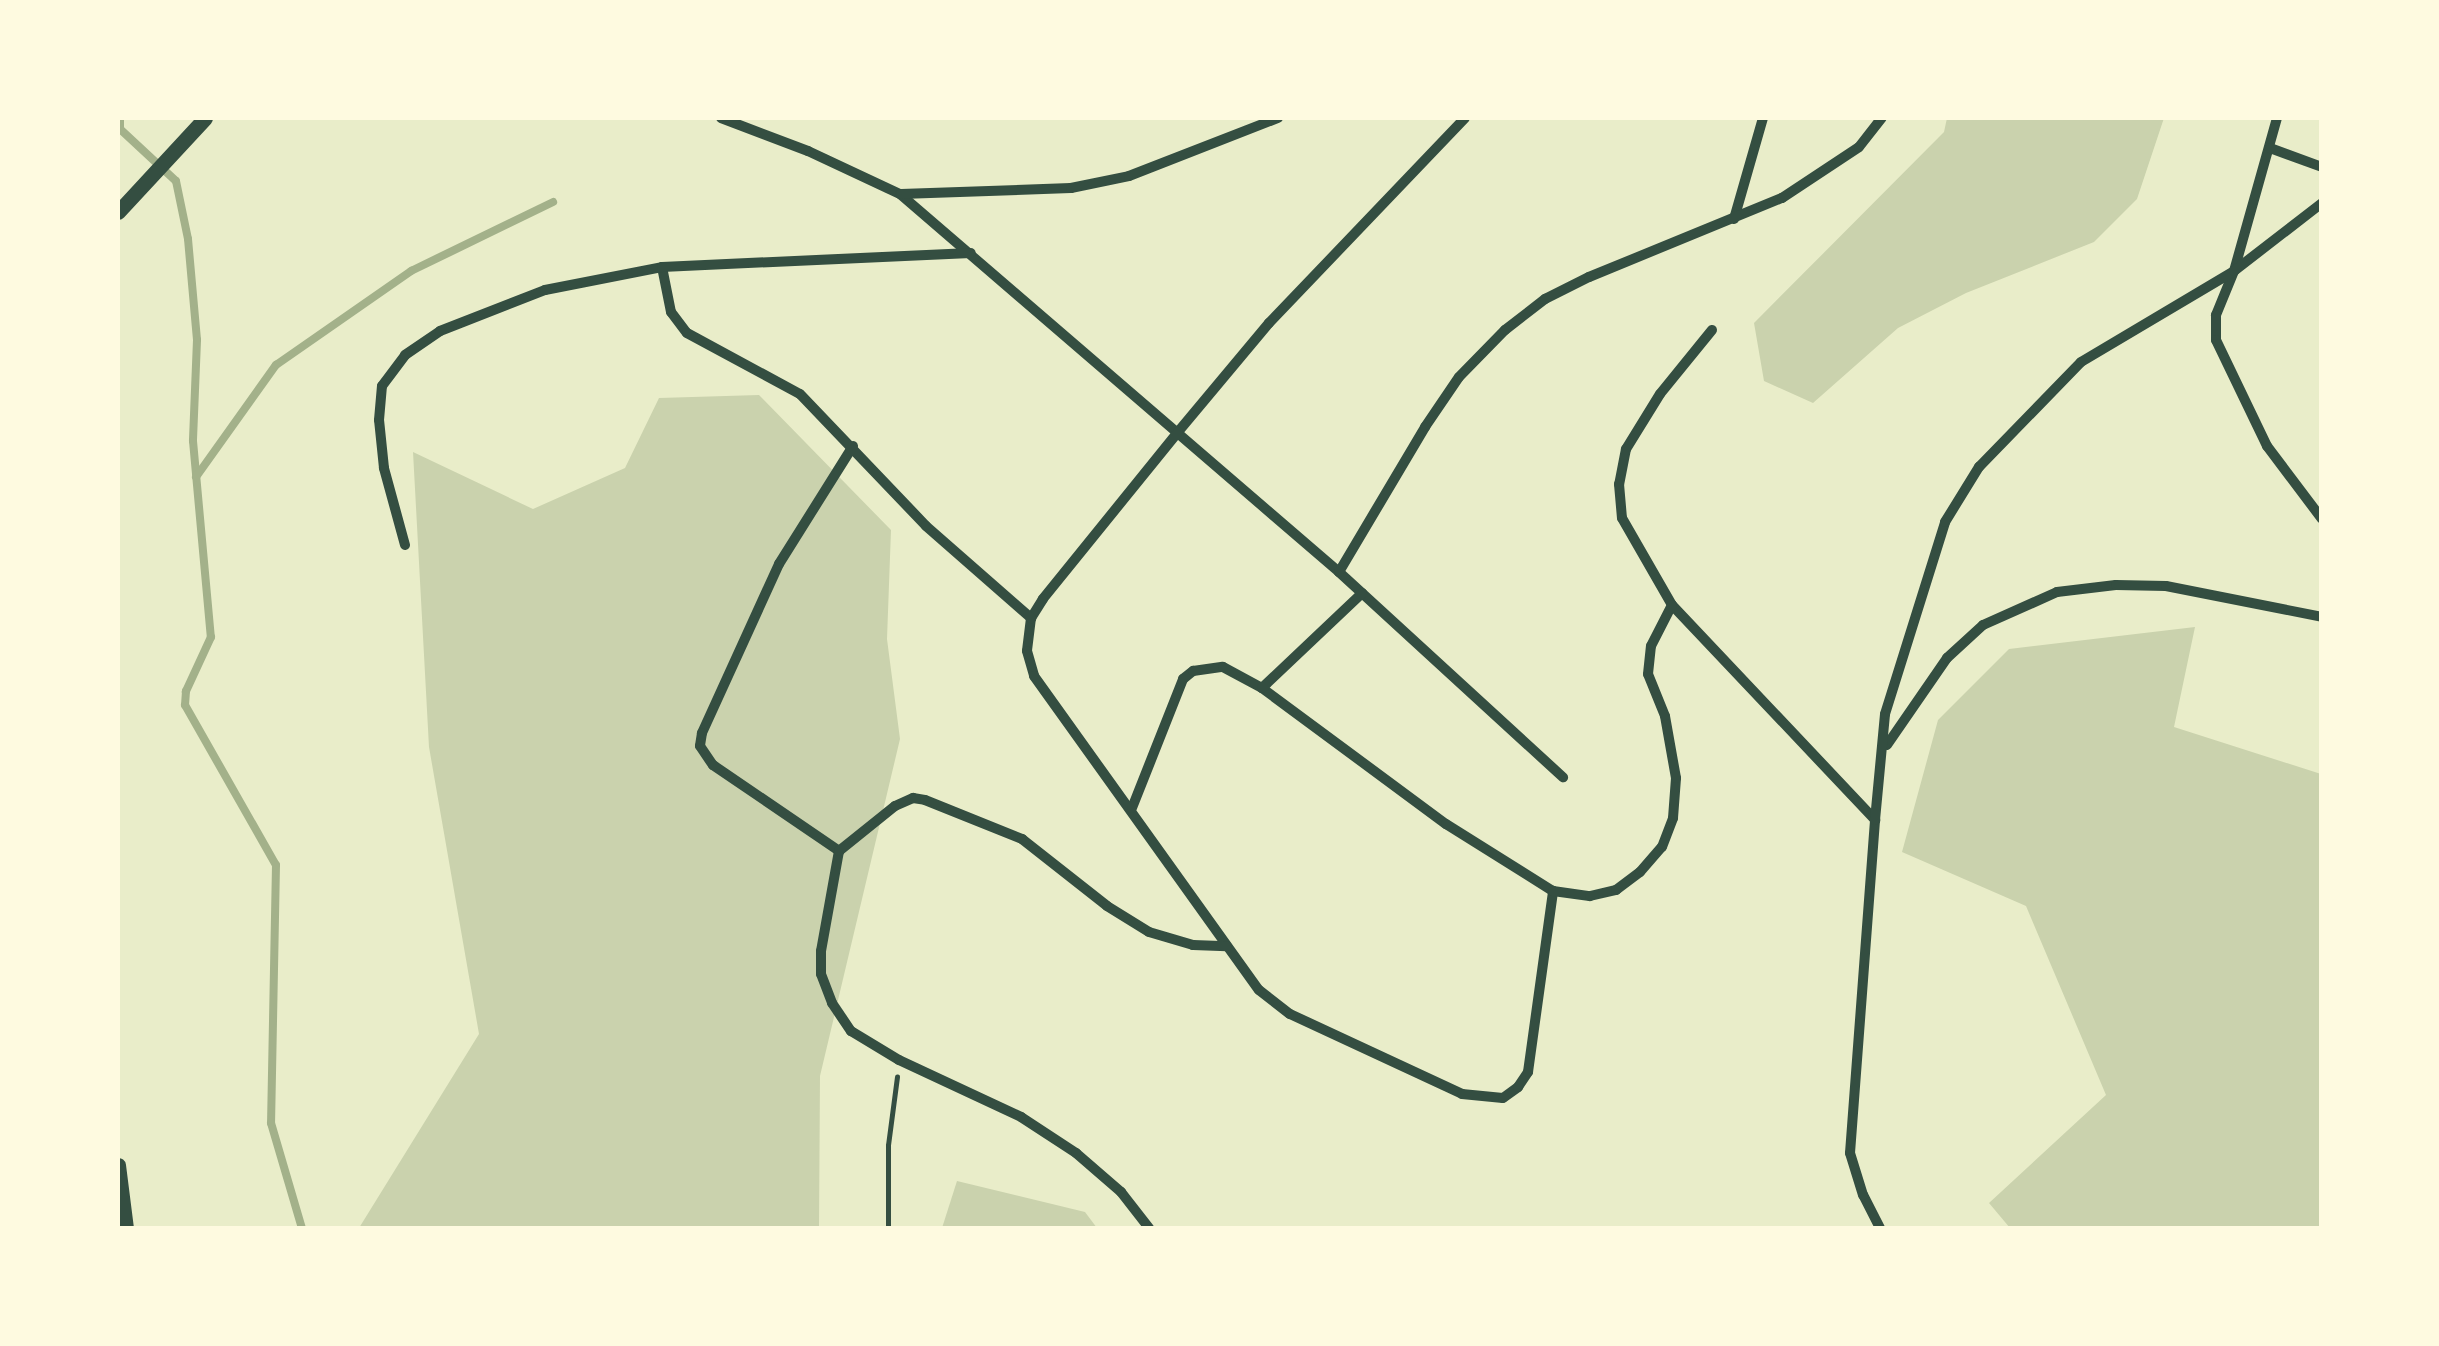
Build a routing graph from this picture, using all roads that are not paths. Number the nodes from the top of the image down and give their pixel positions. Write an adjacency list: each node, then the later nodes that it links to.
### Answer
1 (206, 118): 12 (street)
2 (722, 118): 10 (street)
3 (1278, 118): 10 (street)
4 (1465, 118): 18 (street)
5 (1763, 118): 13 (street)
6 (1882, 118): 13 (street)
7 (2276, 118): 8 (street)
8 (2270, 148): 9 (street); 16 (street)
9 (2322, 167)
10 (900, 194): 14 (street)
11 (2322, 203): 16 (street)
12 (118, 212)
13 (1734, 219): 22 (street)
14 (972, 253): 15 (street); 18 (street)
15 (662, 267): 19 (street); 21 (street)
16 (2234, 271): 20 (street); 28 (street)
17 (1712, 330): 24 (street)
18 (1178, 432): 22 (street); 26 (street)
19 (853, 446): 26 (street); 32 (street)
20 (2322, 519)
21 (405, 545)
22 (1338, 572): 23 (street)
23 (1362, 592): 27 (street); 29 (street)
24 (1672, 605): 31 (street); 33 (street)
25 (2322, 616): 28 (street)
26 (1031, 618): 30 (street)
27 (1262, 688): 30 (street); 33 (street)
28 (1886, 747): 31 (street)
29 (1563, 777)
30 (1132, 808): 34 (street)
31 (1875, 820): 38 (street)
32 (840, 851): 34 (street); 37 (street)
33 (1553, 890): 34 (street)
34 (1227, 946)
35 (118, 1165): 36 (street)
36 (126, 1228)
37 (1149, 1228)
38 (1880, 1228)

